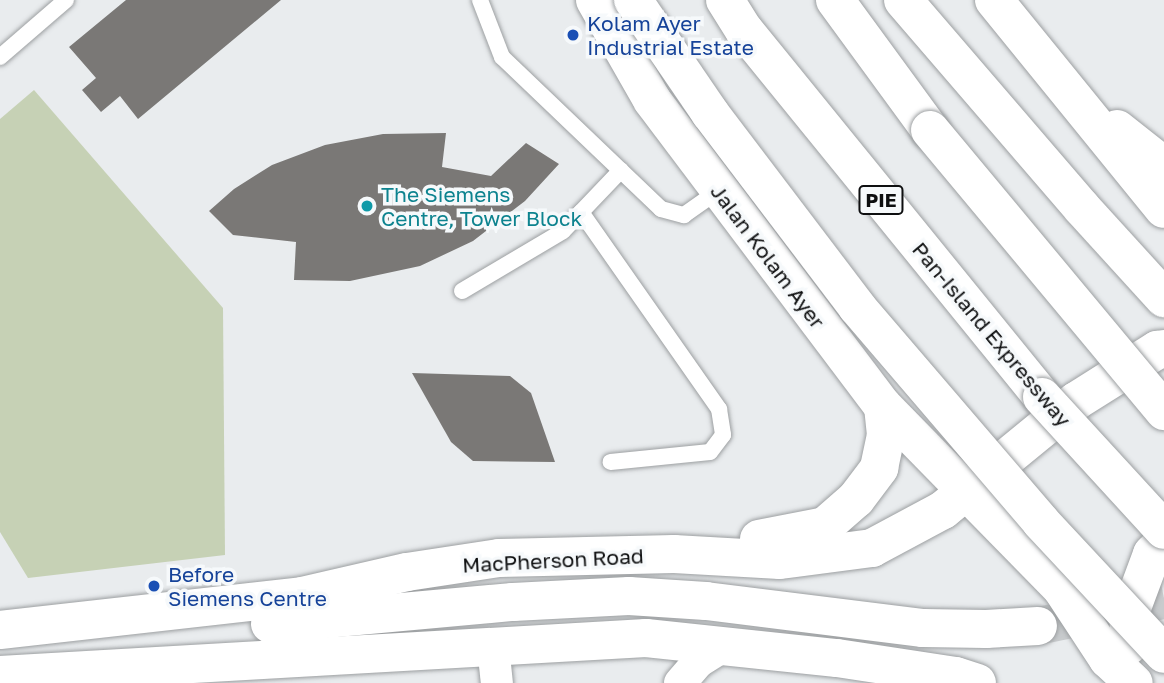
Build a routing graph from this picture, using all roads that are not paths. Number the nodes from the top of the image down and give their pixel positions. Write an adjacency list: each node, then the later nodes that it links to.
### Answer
1 (66, 0): 9 (lane)
2 (480, 0): 12 (lane)
3 (595, 0): 13 (main road, Jalan Kolam Ayer)
4 (633, 0): 30 (main road, bridge)
5 (725, 0): 23 (main road, Pan-Island Expressway / PIE, bridge)
6 (835, 0): 20 (main road, bridge)
7 (903, 0): 17 (main road)
8 (993, 0): 10 (main road)
9 (0, 57)
10 (1061, 84): 11 (main road); 14 (main road)
11 (1164, 166)
12 (621, 170): 13 (lane); 15 (lane)
13 (718, 191): 19 (main road, Jalan Kolam Ayer)
14 (1164, 209)
15 (581, 212): 16 (lane); 21 (lane)
16 (462, 291)
17 (1164, 298)
18 (1164, 349): 22 (main road, MacPherson Road)
19 (883, 407): 22 (main road, Jalan Kolam Ayer); 25 (main road)
20 (1164, 411)
21 (610, 462)
22 (968, 492): 25 (main road, MacPherson Road); 34 (main road, Jalan Kolam Ayer)
23 (1164, 530)
24 (1164, 542): 34 (main road)
25 (674, 554): 27 (main road, MacPherson Road)
26 (1038, 626): 28 (main road)
27 (0, 630)
28 (0, 636)
29 (725, 645): 31 (main road); 35 (street); 36 (main road)
30 (1164, 654)
31 (495, 665): 32 (main road)
32 (172, 674): 33 (main road)
33 (0, 675)
34 (1132, 680)
35 (680, 683)
36 (977, 683)

